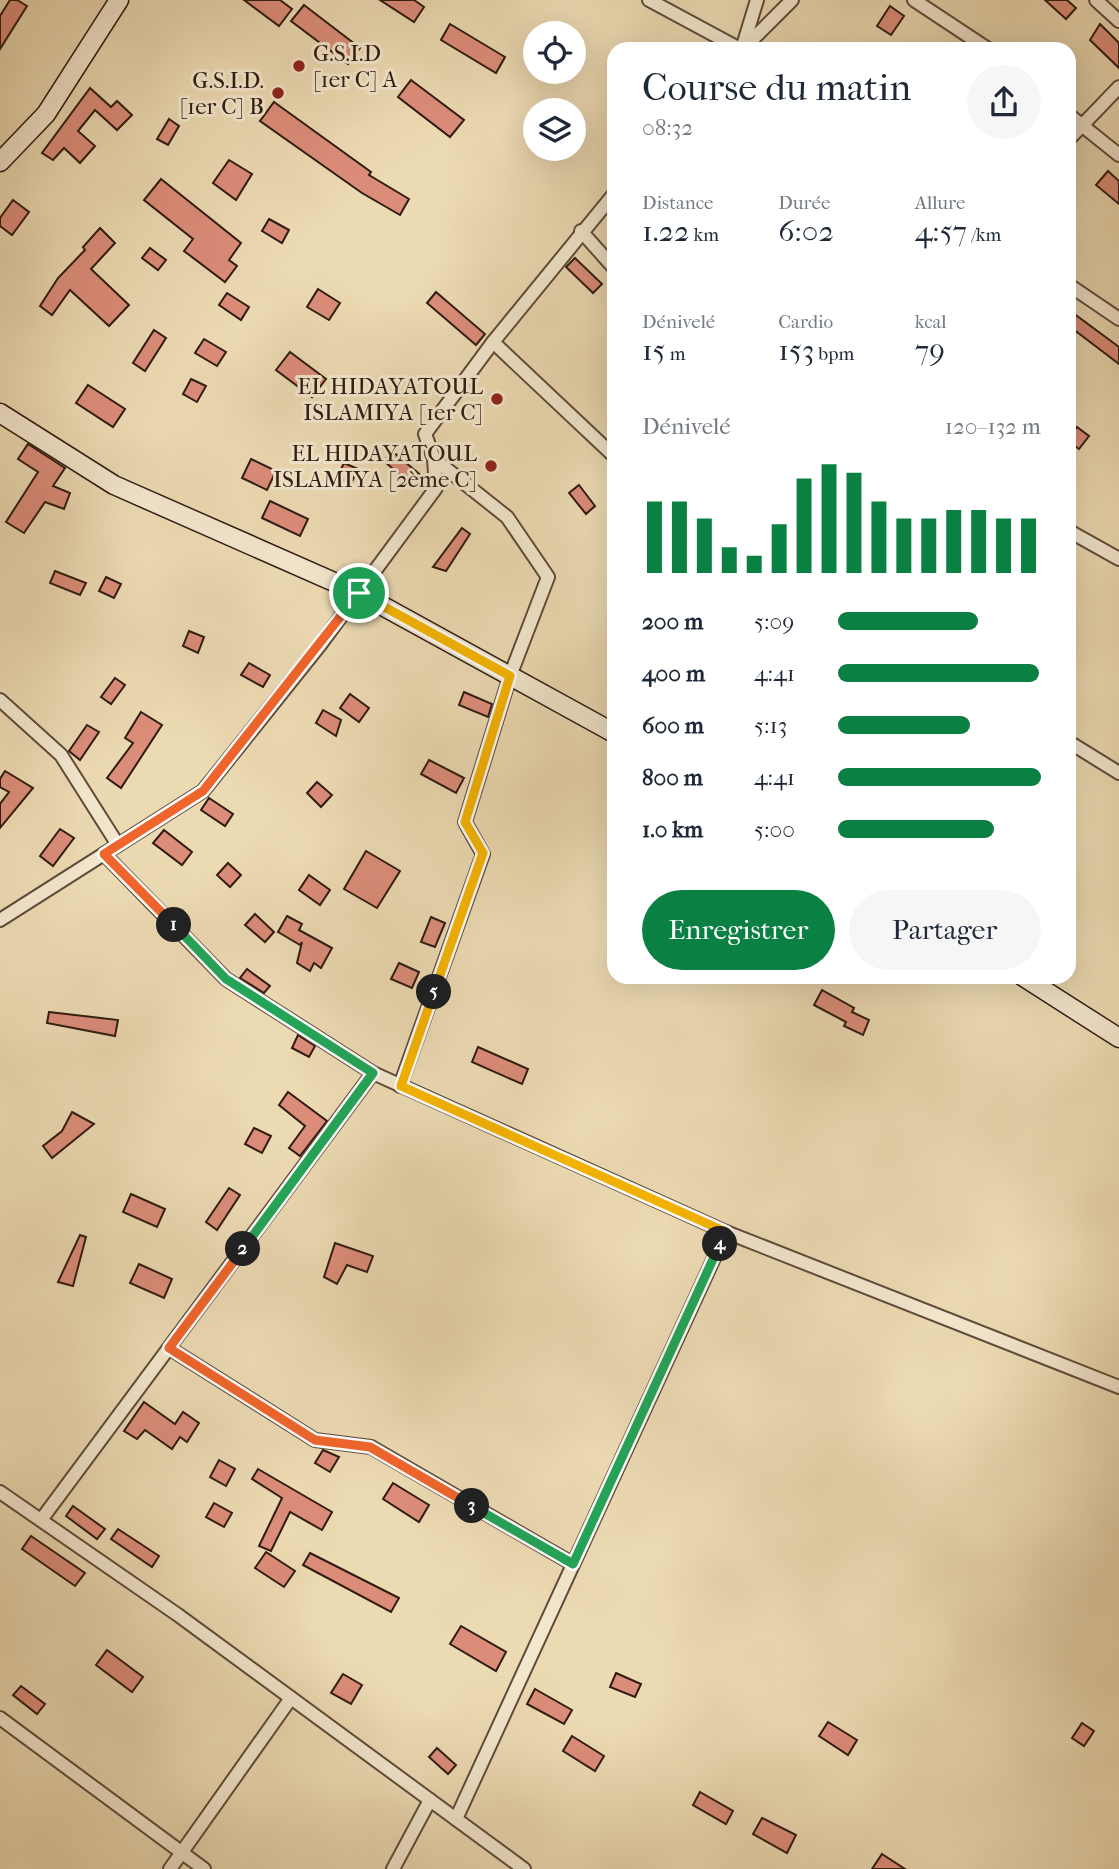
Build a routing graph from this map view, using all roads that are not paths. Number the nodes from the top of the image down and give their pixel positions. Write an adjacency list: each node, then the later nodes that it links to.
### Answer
1 (120, 0): 17 (street)
2 (649, 0): 8 (street)
3 (757, 0): 9 (street)
4 (792, 0): 10 (street)
5 (914, 0): 11 (street)
6 (1096, 0): 7 (street)
7 (1119, 21)
8 (729, 42)
9 (744, 42)
10 (749, 42)
11 (977, 42)
12 (1119, 87): 14 (street)
13 (1076, 120): 14 (street)
14 (1082, 125): 15 (street); 16 (street)
15 (1076, 131)
16 (1119, 155)
17 (0, 162)
18 (607, 202): 19 (street)
19 (581, 231): 20 (street); 23 (street)
20 (607, 260)
21 (1076, 290): 22 (street)
22 (1119, 319)
23 (493, 342): 25 (street); 26 (street)
24 (0, 413): 29 (street)
25 (607, 449)
26 (434, 459): 29 (street); 30 (street)
27 (1076, 535): 28 (street)
28 (1119, 559)
29 (359, 593): 30 (street); 35 (street)
30 (510, 676): 32 (street); 41 (street)
31 (0, 700): 35 (street)
32 (607, 729)
33 (1076, 746): 34 (street)
34 (1119, 773)
35 (118, 845): 36 (street)
36 (104, 854): 37 (street); 40 (street)
37 (0, 920)
38 (1035, 984): 39 (street)
39 (1119, 1038)
40 (373, 1073): 41 (street); 43 (street)
41 (401, 1086): 42 (street)
42 (726, 1232): 44 (street); 47 (street)
43 (169, 1348): 46 (street); 47 (street)
44 (1119, 1387)
45 (0, 1492): 46 (street)
46 (41, 1521): 48 (street)
47 (573, 1564): 51 (street)
48 (291, 1698): 50 (street); 52 (street)
49 (0, 1718): 52 (street)
50 (430, 1800): 51 (street); 55 (street)
51 (456, 1819): 56 (street)
52 (181, 1852): 53 (street); 54 (street)
53 (170, 1869)
54 (204, 1869)
55 (393, 1869)
56 (524, 1869)

